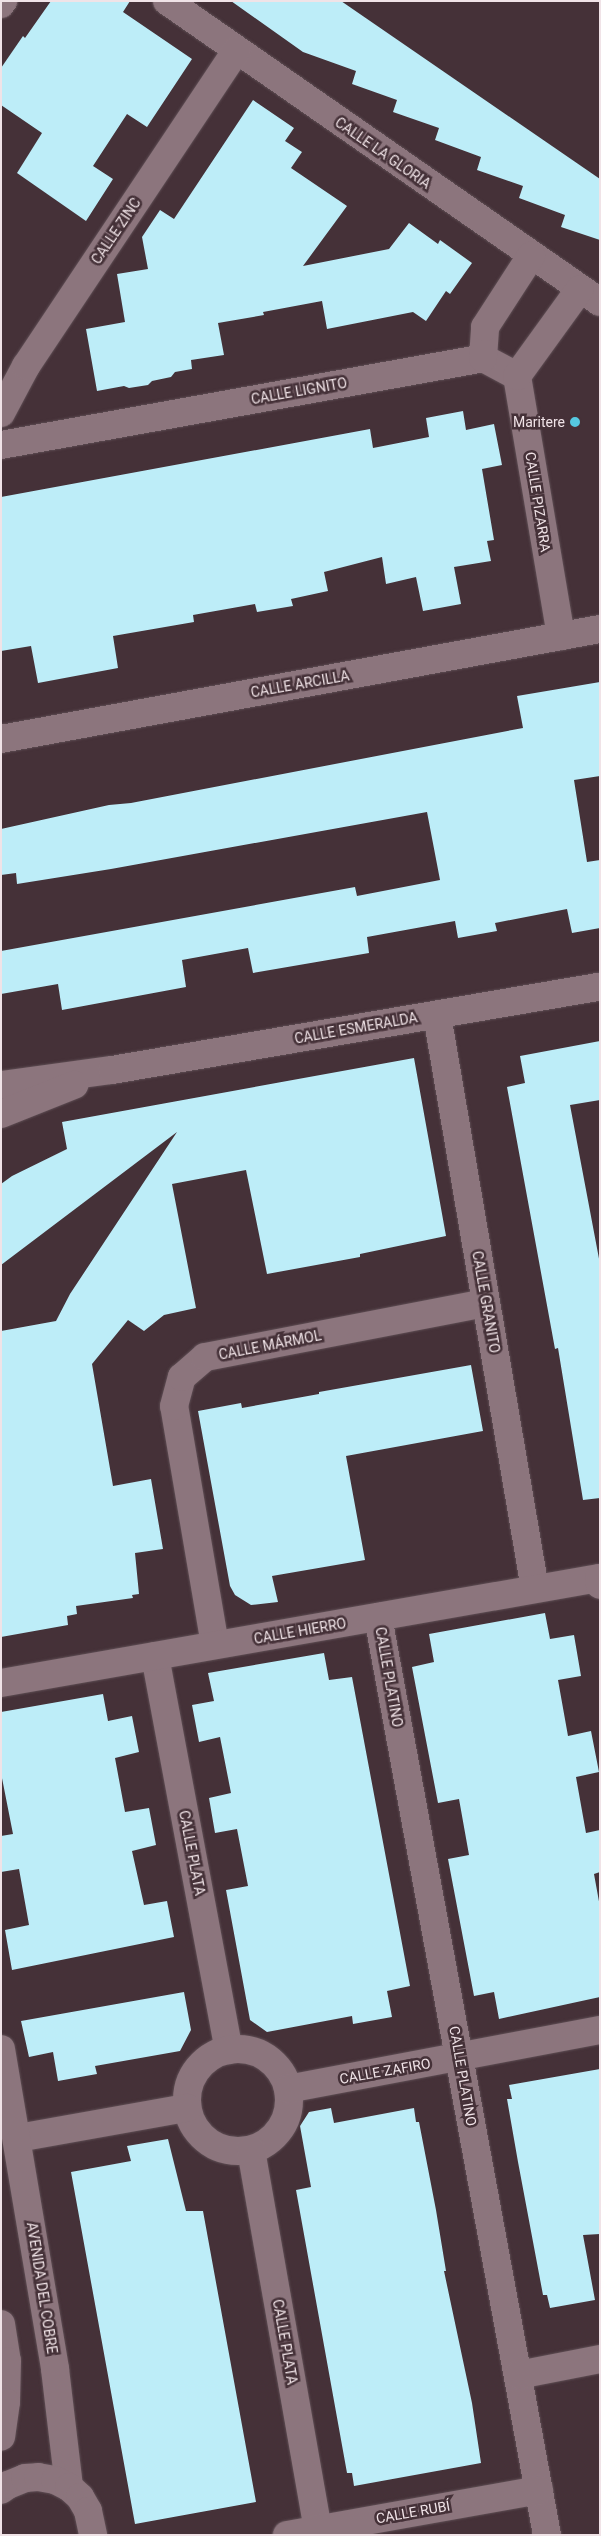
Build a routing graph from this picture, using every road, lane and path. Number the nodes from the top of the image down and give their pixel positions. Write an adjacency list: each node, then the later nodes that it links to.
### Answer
1 (167, 1): 2 (street, CALLE LA GLORIA)
2 (236, 50): 3 (street, CALLE LA GLORIA); 7 (street, CALLE ZINC)
3 (531, 256): 4 (street, CALLE LA GLORIA); 5 (street)
4 (590, 296): 6 (street)
5 (483, 358): 6 (street); 8 (street, CALLE LIGNITO)
6 (517, 376): 10 (street, CALLE PIZARRA)
7 (1, 413)
8 (1, 445)
9 (600, 629): 10 (street, CALLE ARCILLA)
10 (561, 636): 11 (street, CALLE ARCILLA)
11 (1, 739)
12 (600, 987): 13 (street, CALLE ESMERALDA)
13 (437, 1015): 14 (street, CALLE ESMERALDA); 17 (street, CALLE GRANITO)
14 (112, 1070): 15 (street, CALLE ESMERALDA); 16 (street, CALLE ESMERALDA)
15 (1, 1084)
16 (1, 1114)
17 (486, 1303): 19 (street, CALLE GRANITO); 21 (street, CALLE MÁRMOL)
18 (599, 1581): 19 (street, CALLE HIERRO)
19 (535, 1589): 20 (street, CALLE HIERRO)
20 (378, 1617): 21 (street, CALLE HIERRO); 27 (street, CALLE PLATINO)
21 (215, 1645): 22 (street, CALLE HIERRO)
22 (155, 1656): 23 (street, CALLE HIERRO); 26 (street, CALLE PLATA)
23 (1, 1683)
24 (600, 2030): 27 (street, CALLE ZAFIRO)
25 (1, 2048): 29 (street, AVENIDA DEL COBRE)
26 (229, 2050): 28 (street); 30 (street)
27 (460, 2058): 28 (street, CALLE ZAFIRO); 36 (street, CALLE PLATINO)
28 (288, 2089): 32 (street)
29 (5, 2090): 31 (street, AVENIDA DEL COBRE)
30 (187, 2108): 31 (street); 32 (street)
31 (18, 2138): 38 (street, AVENIDA DEL COBRE)
32 (251, 2150): 41 (street, CALLE PLATA)
33 (1, 2324): 35 (street)
34 (600, 2359): 36 (street)
35 (4, 2361): 37 (street)
36 (518, 2375): 40 (street, CALLE PLATINO)
37 (1, 2437)
38 (70, 2487): 39 (street); 42 (street)
39 (1, 2490)
40 (539, 2490): 41 (street, CALLE RUBÍ); 44 (street, CALLE PLATINO)
41 (319, 2532): 43 (street, CALLE RUBÍ)
42 (93, 2535)
43 (287, 2535)
44 (547, 2535)

